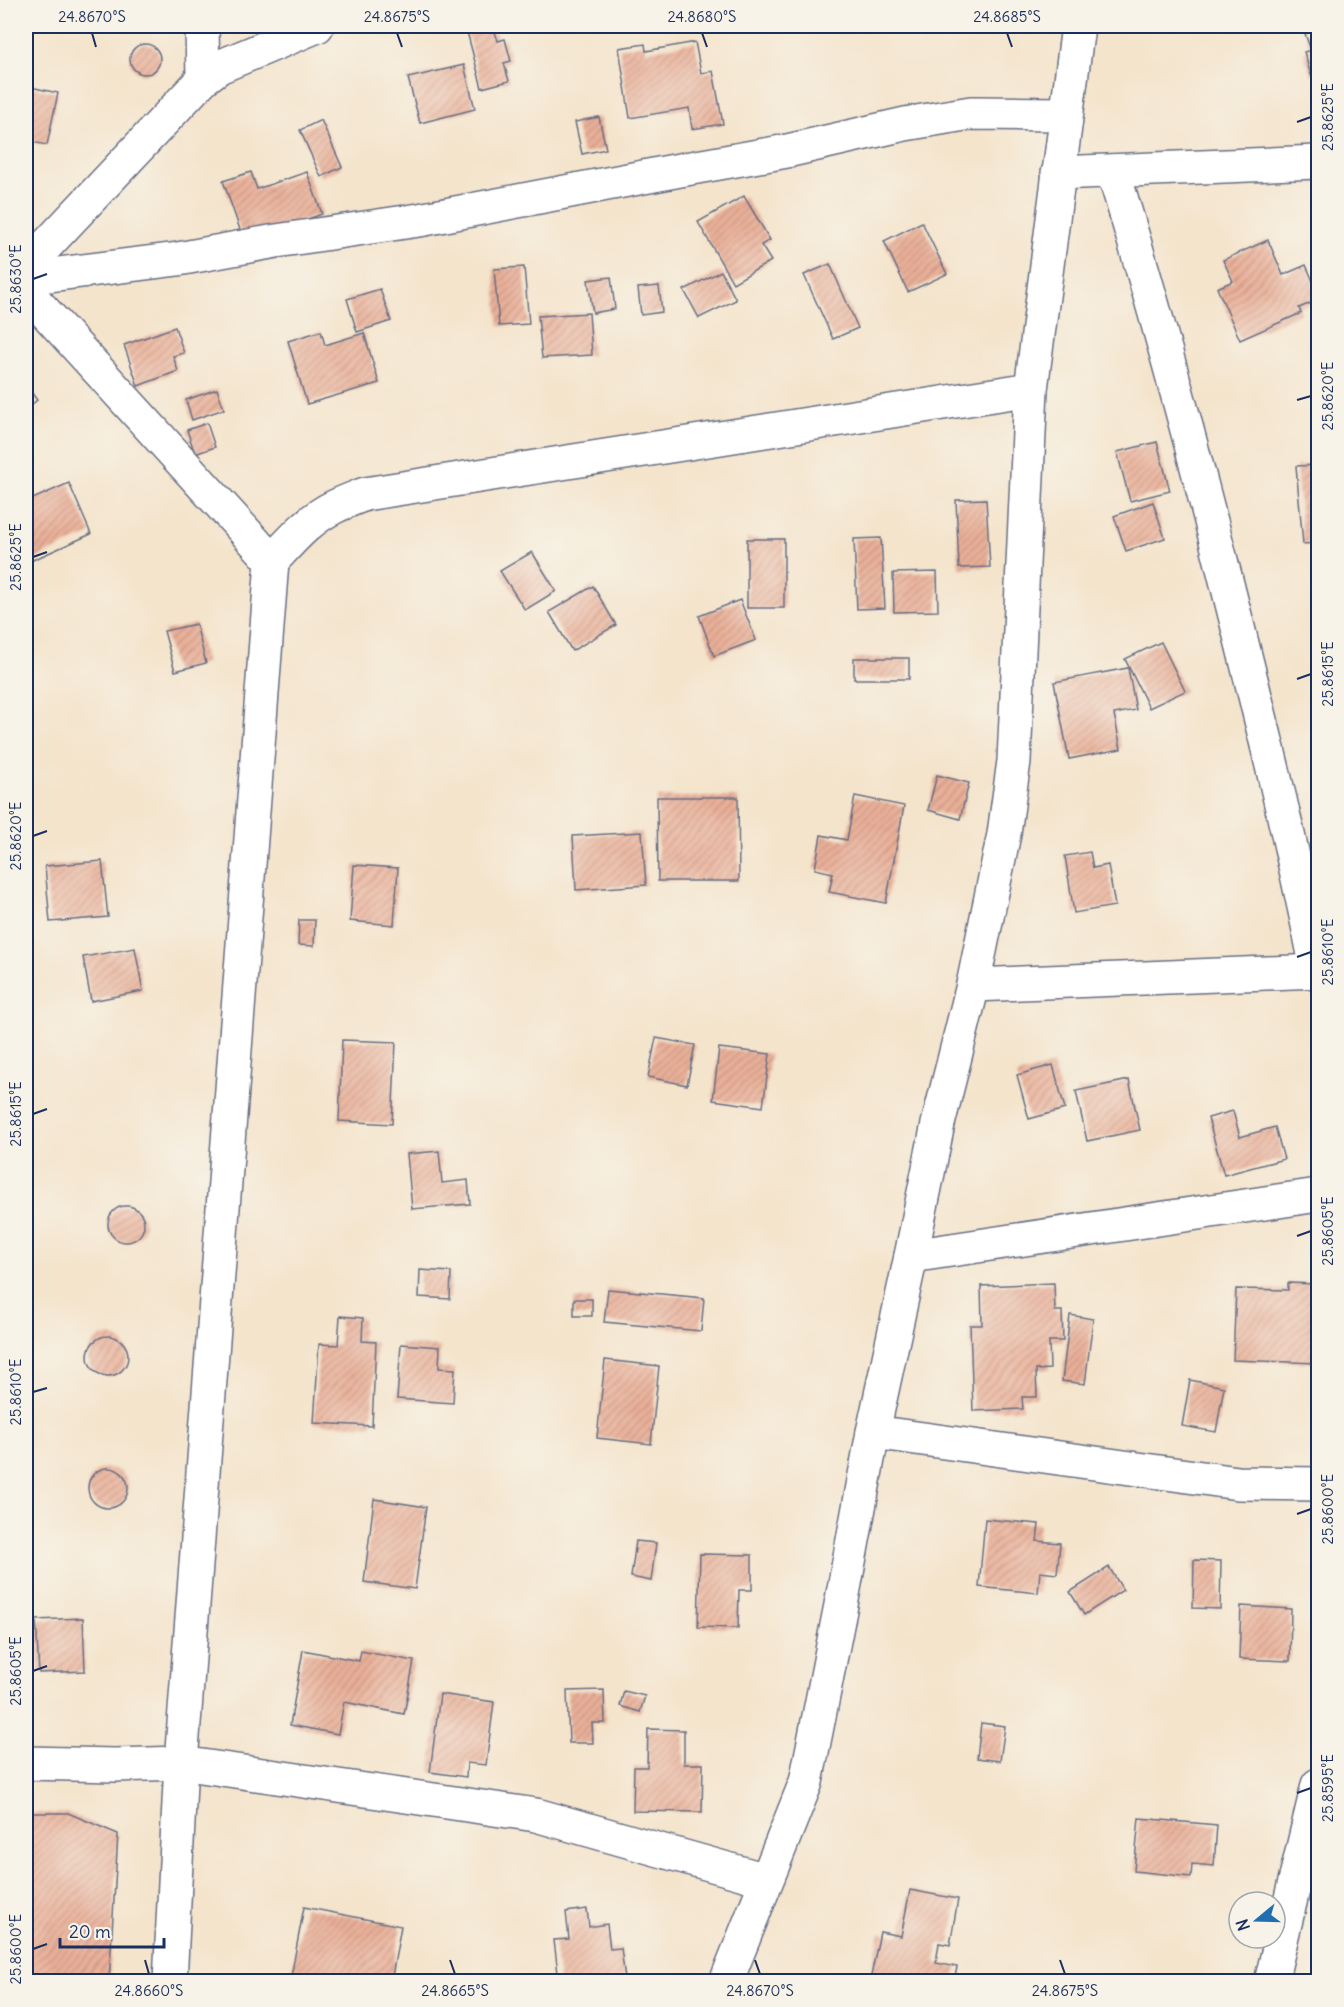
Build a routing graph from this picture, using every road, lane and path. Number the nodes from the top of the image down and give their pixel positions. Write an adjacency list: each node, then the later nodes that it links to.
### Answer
1 (202, 26): 4 (street)
2 (317, 26): 4 (street)
3 (1078, 26): 5 (street)
4 (202, 79): 9 (street)
5 (1066, 114): 8 (street); 10 (street)
6 (1318, 162): 7 (street)
7 (1113, 171): 8 (street); 14 (street)
8 (1058, 173): 12 (street)
9 (26, 267)
10 (26, 278)
11 (26, 291): 13 (street)
12 (1031, 389): 13 (street); 16 (street)
13 (272, 561): 22 (street)
14 (1310, 892): 15 (street)
15 (1318, 972): 16 (street)
16 (972, 985): 18 (street)
17 (1318, 1195): 18 (street)
18 (911, 1257): 19 (street)
19 (873, 1432): 20 (street); 24 (street)
20 (1318, 1484)
21 (26, 1763): 22 (street)
22 (181, 1763): 24 (street); 25 (street)
23 (1318, 1785): 27 (street)
24 (766, 1880): 26 (street)
25 (170, 1982)
26 (726, 1982)
27 (1271, 1982)

